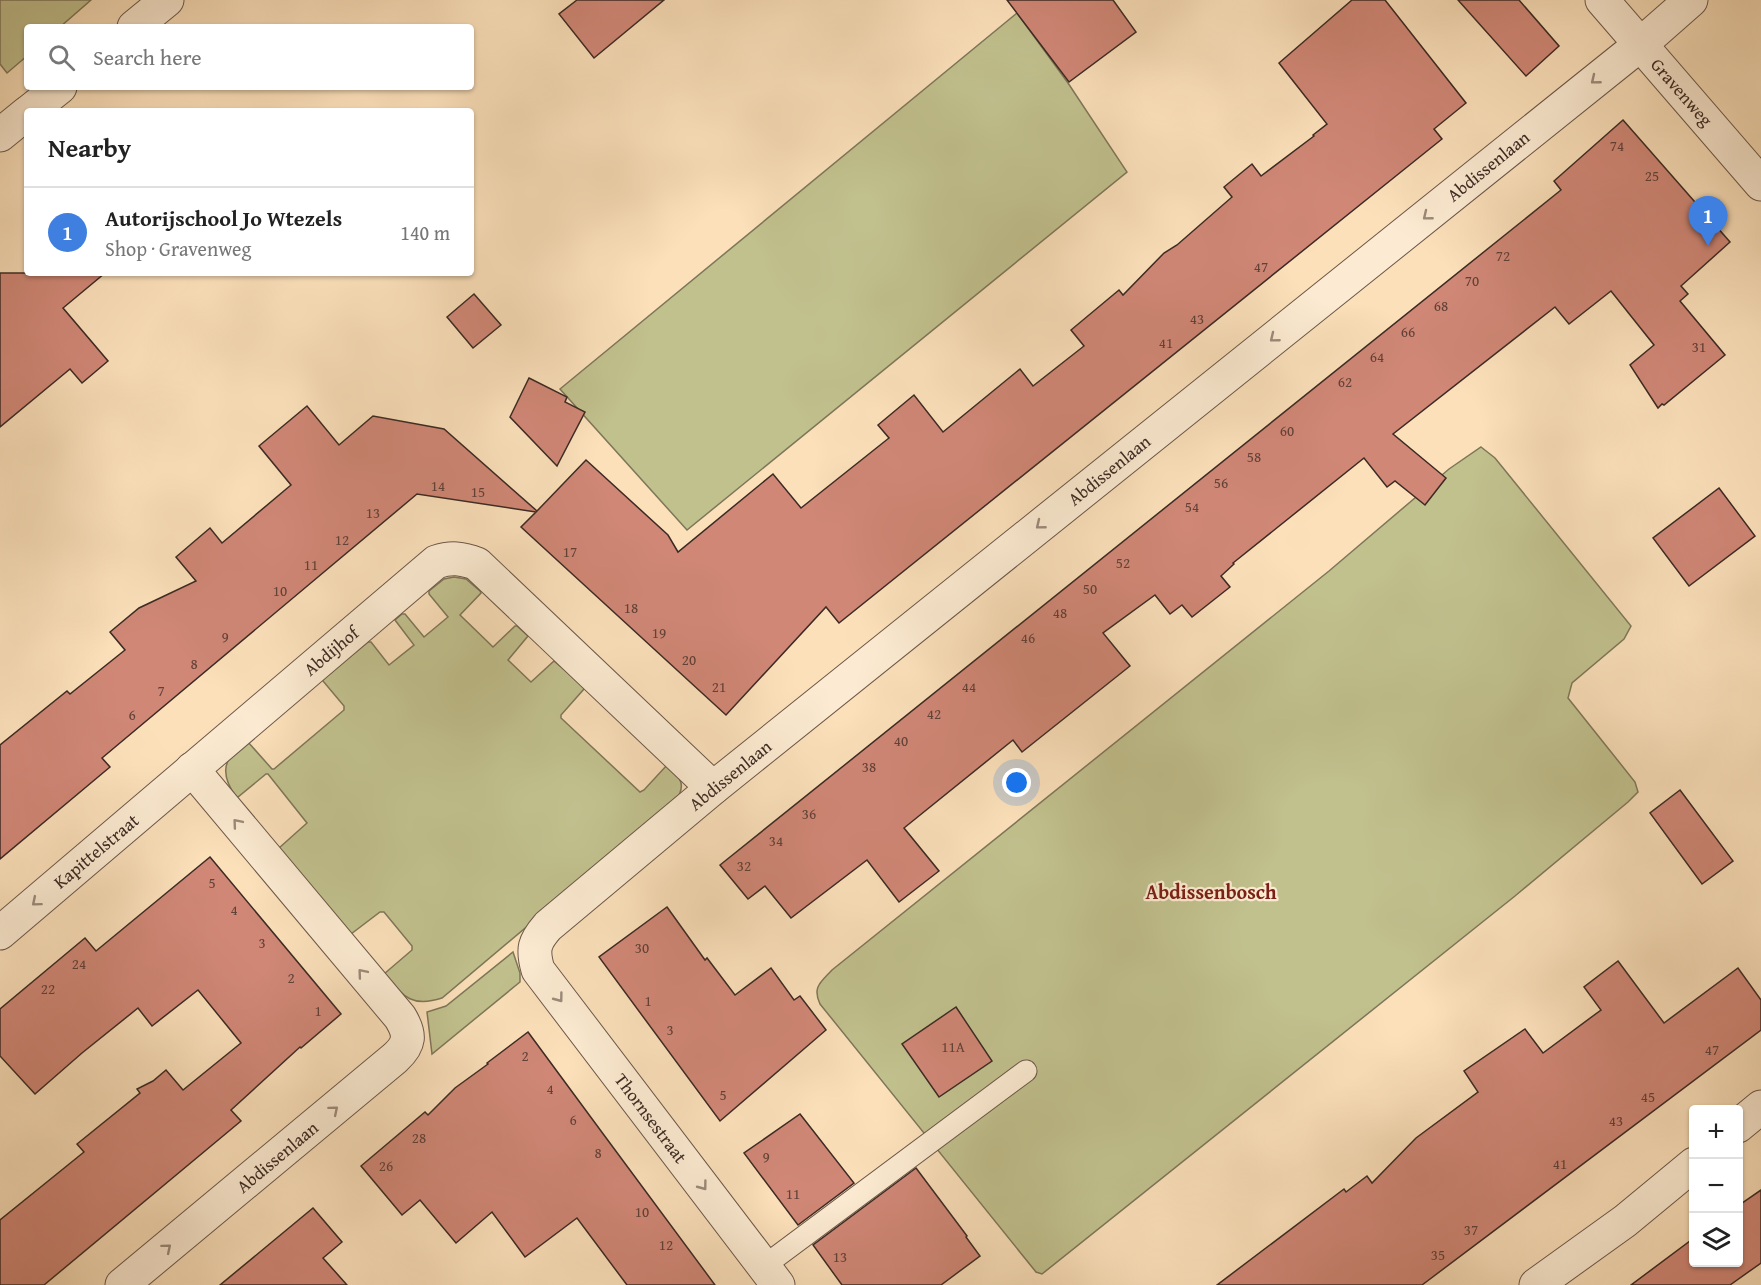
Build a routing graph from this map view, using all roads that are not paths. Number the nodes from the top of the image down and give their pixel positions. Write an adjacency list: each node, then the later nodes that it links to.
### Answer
1 (168, 0): 4 (street)
2 (1602, 0): 5 (street, Gravenweg)
3 (1690, 0): 5 (street, Abdissenlaan)
4 (138, 24)
5 (1641, 44): 10 (street, Gravenweg); 12 (street, Abdissenlaan, one-way to 12)
6 (56, 90): 7 (street)
7 (34, 108)
8 (24, 116): 9 (street)
9 (0, 135)
10 (1761, 184)
11 (192, 769): 12 (street, Abdijhof); 13 (street, Kapittelstraat, one-way to 13); 20 (street, Abdissenlaan, one-way to 11)
12 (713, 788): 14 (street, Abdissenlaan)
13 (0, 933)
14 (535, 947): 19 (street, Thornsestraat, one-way to 19)
15 (1026, 1071): 19 (lane)
16 (1761, 1107): 17 (street)
17 (1743, 1122)
18 (1689, 1168): 21 (street)
19 (771, 1276)
20 (122, 1285)
21 (1536, 1285)

